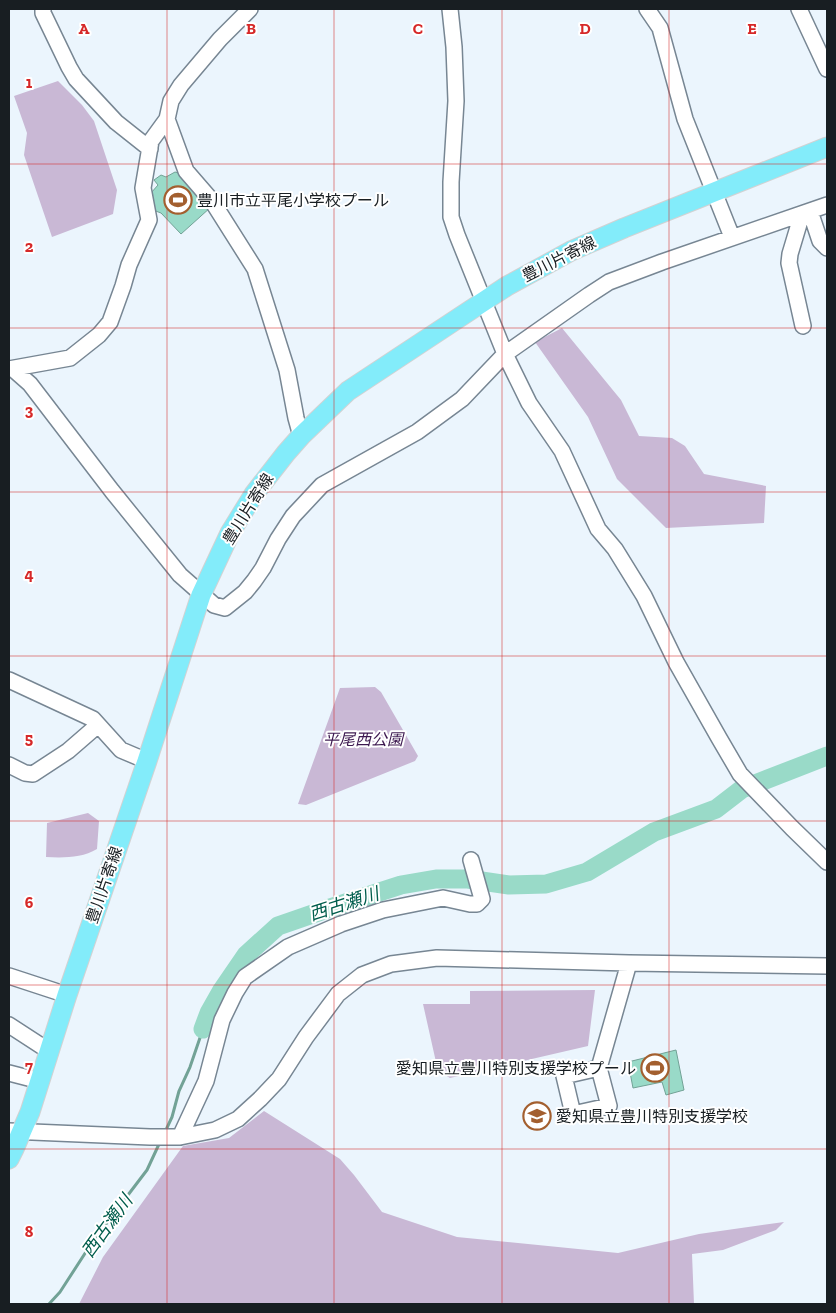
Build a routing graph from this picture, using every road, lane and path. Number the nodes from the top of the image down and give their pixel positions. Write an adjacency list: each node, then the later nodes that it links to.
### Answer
1 (43, 9): 9 (street)
2 (250, 9): 7 (street)
3 (450, 9): 15 (street)
4 (647, 9): 10 (street)
5 (799, 9): 6 (street)
6 (827, 68)
7 (167, 119): 9 (street); 19 (street)
8 (827, 147): 10 (main road, 豊川片寄線)
9 (150, 149): 18 (street)
10 (714, 193): 13 (street); 15 (main road, 豊川片寄線)
11 (827, 205): 12 (street)
12 (806, 212): 13 (street); 14 (street); 16 (street)
13 (732, 237): 17 (street)
14 (827, 248)
15 (483, 301): 17 (street); 19 (main road, 豊川片寄線)
16 (803, 326)
17 (505, 354): 20 (street); 26 (street)
18 (11, 369): 20 (street)
19 (300, 436): 20 (main road, 豊川片寄線)
20 (201, 595): 23 (main road, 豊川片寄線)
21 (9, 680): 22 (street)
22 (98, 725): 23 (street); 24 (street)
23 (146, 760): 30 (main road, 豊川片寄線)
24 (9, 765)
25 (471, 860): 37 (street)
26 (827, 862)
27 (629, 963): 28 (street); 33 (street); 37 (street)
28 (827, 966)
29 (9, 976): 30 (street)
30 (67, 995): 32 (main road, 豊川片寄線)
31 (9, 1025): 32 (street)
32 (49, 1051): 35 (main road, 豊川片寄線)
33 (599, 1068)
34 (9, 1073): 35 (street)
35 (40, 1081): 36 (main road, 豊川片寄線)
36 (15, 1131): 37 (street); 38 (main road, 豊川片寄線)
37 (176, 1137)
38 (9, 1159)

